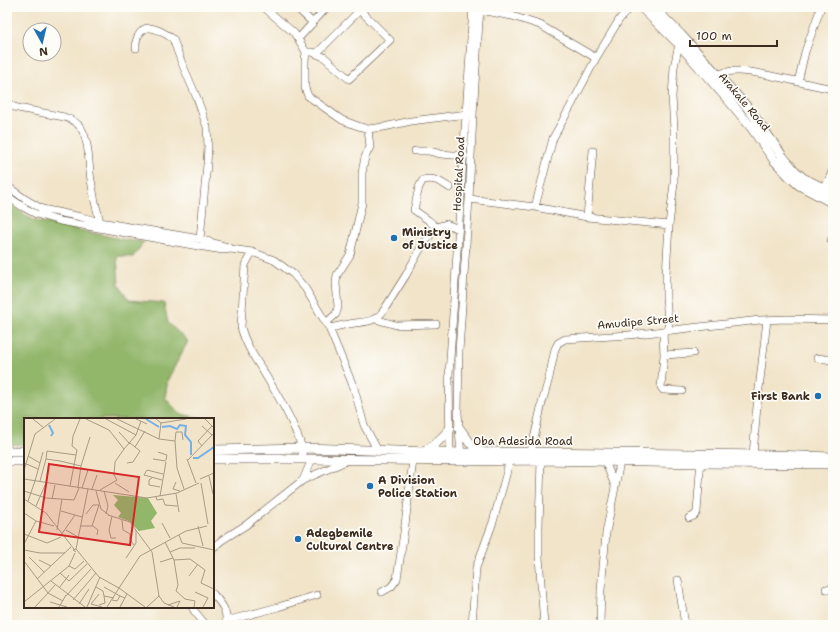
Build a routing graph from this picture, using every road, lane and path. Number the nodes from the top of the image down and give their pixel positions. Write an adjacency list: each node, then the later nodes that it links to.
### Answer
1 (267, 7): 11 (street)
2 (296, 7): 10 (street)
3 (327, 7): 10 (street)
4 (630, 7): 16 (street)
5 (642, 7): 12 (main road, Arakale Road)
6 (653, 7): 18 (main road, Arakale Road)
7 (821, 7): 19 (street)
8 (358, 8): 15 (street); 15 (street)
9 (478, 8): 16 (street); 23 (street, Hospital Road); 33 (street, Hospital Road)
10 (313, 23): 11 (street)
11 (298, 39): 14 (street)
12 (679, 44): 18 (main road, Arakale Road); 38 (street)
13 (136, 48): 41 (street)
14 (306, 52): 15 (street); 24 (street)
15 (317, 53)
16 (596, 58): 35 (street)
17 (7, 66): 20 (street)
18 (713, 76): 19 (street); 31 (main road, Arakale Road); 34 (main road, Arakale Road)
19 (798, 82): 21 (street)
20 (7, 85)
21 (833, 90)
22 (7, 101): 37 (street)
23 (467, 114): 24 (street); 27 (street, Hospital Road)
24 (368, 129): 49 (street)
25 (416, 151): 27 (street)
26 (594, 151): 36 (street)
27 (464, 156): 40 (street, Hospital Road)
28 (833, 169): 31 (street)
29 (7, 186): 37 (street)
30 (450, 188): 39 (street)
31 (829, 191)
32 (7, 196): 42 (street)
33 (468, 199): 35 (street); 56 (street, Hospital Road)
34 (833, 203)
35 (534, 207): 36 (street)
36 (587, 217): 38 (street)
37 (100, 222): 41 (street)
38 (669, 225): 50 (street)
39 (436, 227): 40 (street); 45 (street)
40 (459, 229): 57 (street, Hospital Road)
41 (200, 239): 42 (street)
42 (235, 249): 43 (street); 44 (street)
43 (252, 252): 44 (street); 49 (street)
44 (245, 265): 58 (street)
45 (376, 319): 48 (street); 49 (street)
46 (767, 320): 47 (street, Amudipe Street); 50 (street, Amudipe Street); 66 (street)
47 (833, 320)
48 (436, 324)
49 (328, 326): 62 (street)
50 (666, 331): 52 (street); 64 (street, Amudipe Street)
51 (693, 353): 52 (street)
52 (664, 355): 55 (street)
53 (817, 358): 54 (street)
54 (833, 360)
55 (682, 391)
56 (459, 428): 65 (main road); 68 (street, Hospital Road)
57 (450, 429): 63 (main road); 67 (street, Hospital Road)
58 (302, 448): 59 (main road, Oba Adesida Road); 62 (main road, Oba Adesida Road); 71 (street)
59 (214, 450)
60 (7, 451): 61 (main road)
61 (24, 451)
62 (378, 451): 63 (main road, Oba Adesida Road)
63 (423, 452): 67 (main road, Oba Adesida Road)
64 (531, 452): 65 (main road, Oba Adesida Road); 72 (main road, Oba Adesida Road)
65 (483, 453): 68 (main road, Oba Adesida Road)
66 (753, 455): 69 (main road, Oba Adesida Road); 72 (main road, Oba Adesida Road)
67 (450, 457): 68 (main road, Oba Adesida Road); 74 (main road, Oba Adesida Road)
68 (461, 457): 78 (main road, Oba Adesida Road)
69 (833, 457)
70 (214, 459): 71 (main road, Oba Adesida Road)
71 (307, 459): 73 (main road, Oba Adesida Road); 82 (street)
72 (701, 459): 80 (main road, Oba Adesida Road); 81 (main road, Oba Adesida Road); 84 (street)
73 (348, 460): 74 (main road, Oba Adesida Road); 82 (street)
74 (413, 460): 87 (street)
75 (541, 460): 78 (main road, Oba Adesida Road); 79 (main road, Oba Adesida Road); 94 (street)
76 (7, 461): 77 (main road)
77 (24, 461)
78 (509, 461): 93 (street)
79 (605, 461): 80 (main road, Oba Adesida Road); 83 (street)
80 (620, 462): 83 (street)
81 (833, 464)
82 (303, 480): 85 (street)
83 (615, 487): 95 (street)
84 (689, 518)
85 (214, 547)
86 (678, 580): 96 (street)
87 (382, 592)
88 (214, 595): 91 (street)
89 (317, 595): 91 (street)
90 (193, 608): 92 (street)
91 (225, 623)
92 (206, 625)
93 (472, 625)
94 (544, 625)
95 (600, 625)
96 (685, 625)

